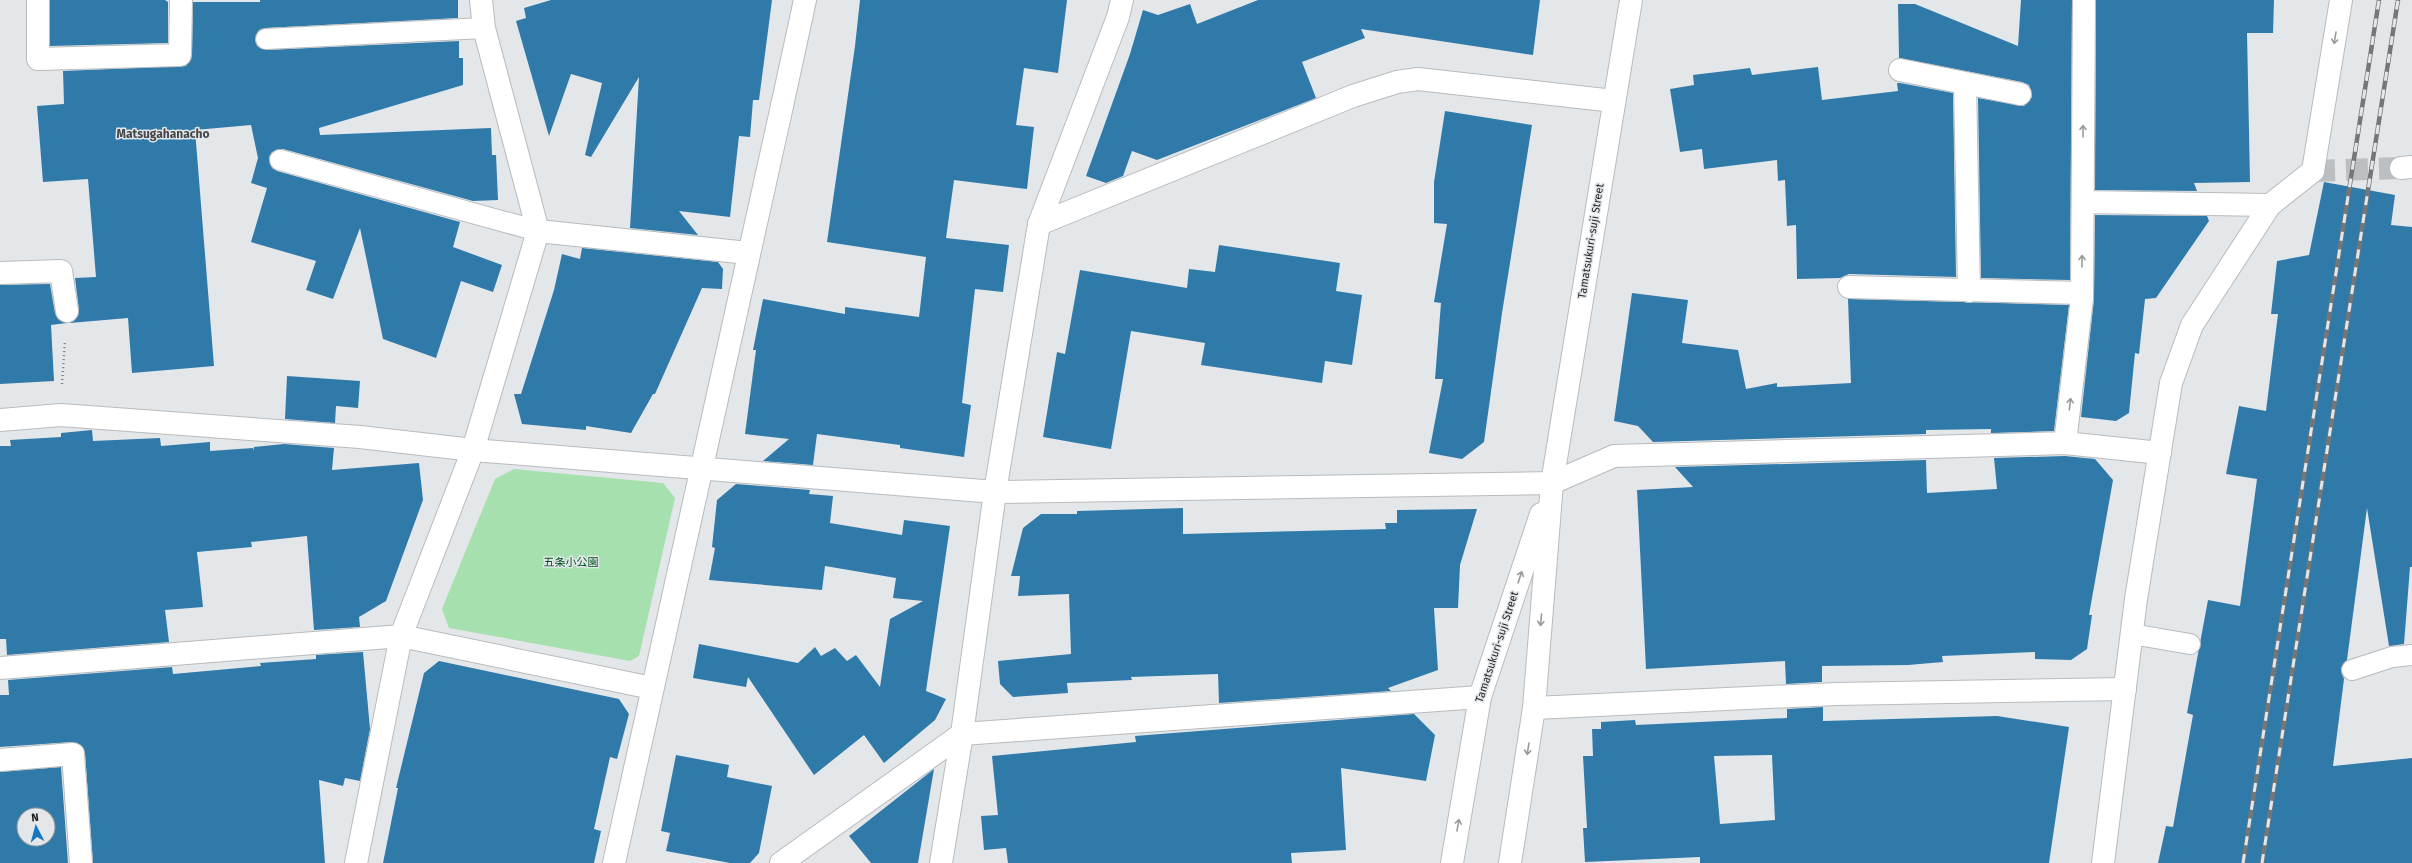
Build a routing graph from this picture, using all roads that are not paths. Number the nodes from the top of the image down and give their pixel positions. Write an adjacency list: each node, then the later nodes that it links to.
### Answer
1 (38, 0): 2 (street)
2 (181, 0)
3 (481, 0): 9 (street)
4 (805, 0): 20 (street)
5 (1122, 0): 18 (street)
6 (1631, 0): 14 (street, Tamatsukuri-suji Street)
7 (2084, 0): 16 (street, one-way to 7)
8 (2341, 0): 17 (street, one-way to 17)
9 (484, 28): 10 (lane); 19 (street)
10 (266, 39)
11 (1900, 70): 12 (street)
12 (1966, 83): 13 (street); 23 (street)
13 (2020, 94)
14 (1614, 101): 18 (street); 31 (street, Tamatsukuri-suji Street)
15 (280, 160): 19 (lane)
16 (2083, 202): 17 (street); 24 (street, one-way to 16)
17 (2270, 205): 29 (street)
18 (1039, 224): 32 (street)
19 (538, 231): 20 (street); 28 (street)
20 (748, 254): 30 (street)
21 (0, 273): 25 (street)
22 (1849, 287): 23 (street)
23 (1969, 291): 24 (street)
24 (2082, 293): 27 (street, one-way to 24)
25 (67, 311)
26 (0, 420): 28 (street)
27 (2065, 443): 29 (street); 31 (street)
28 (473, 450): 30 (street); 34 (street)
29 (2160, 453): 33 (street)
30 (701, 468): 32 (street); 39 (street)
31 (1552, 483): 32 (street); 41 (street, Tamatsukuri-suji Street, one-way to 31); 42 (street, Tamatsukuri-suji Street, one-way to 42)
32 (996, 492): 43 (street)
33 (2132, 634): 35 (lane); 40 (street)
34 (401, 636): 37 (street); 39 (street); 46 (street)
35 (2190, 644)
36 (2412, 655): 38 (lane)
37 (0, 668)
38 (2352, 670)
39 (652, 688): 47 (street)
40 (2125, 689): 42 (street); 52 (street)
41 (1480, 697): 43 (street); 50 (street, Tamatsukuri-suji Street, one-way to 41)
42 (1534, 708): 51 (street, Tamatsukuri-suji Street, one-way to 51)
43 (962, 734): 48 (street); 49 (street)
44 (0, 760): 45 (street)
45 (81, 863)
46 (356, 863)
47 (614, 863)
48 (781, 863)
49 (942, 863)
50 (1452, 863)
51 (1510, 863)
52 (2103, 863)

